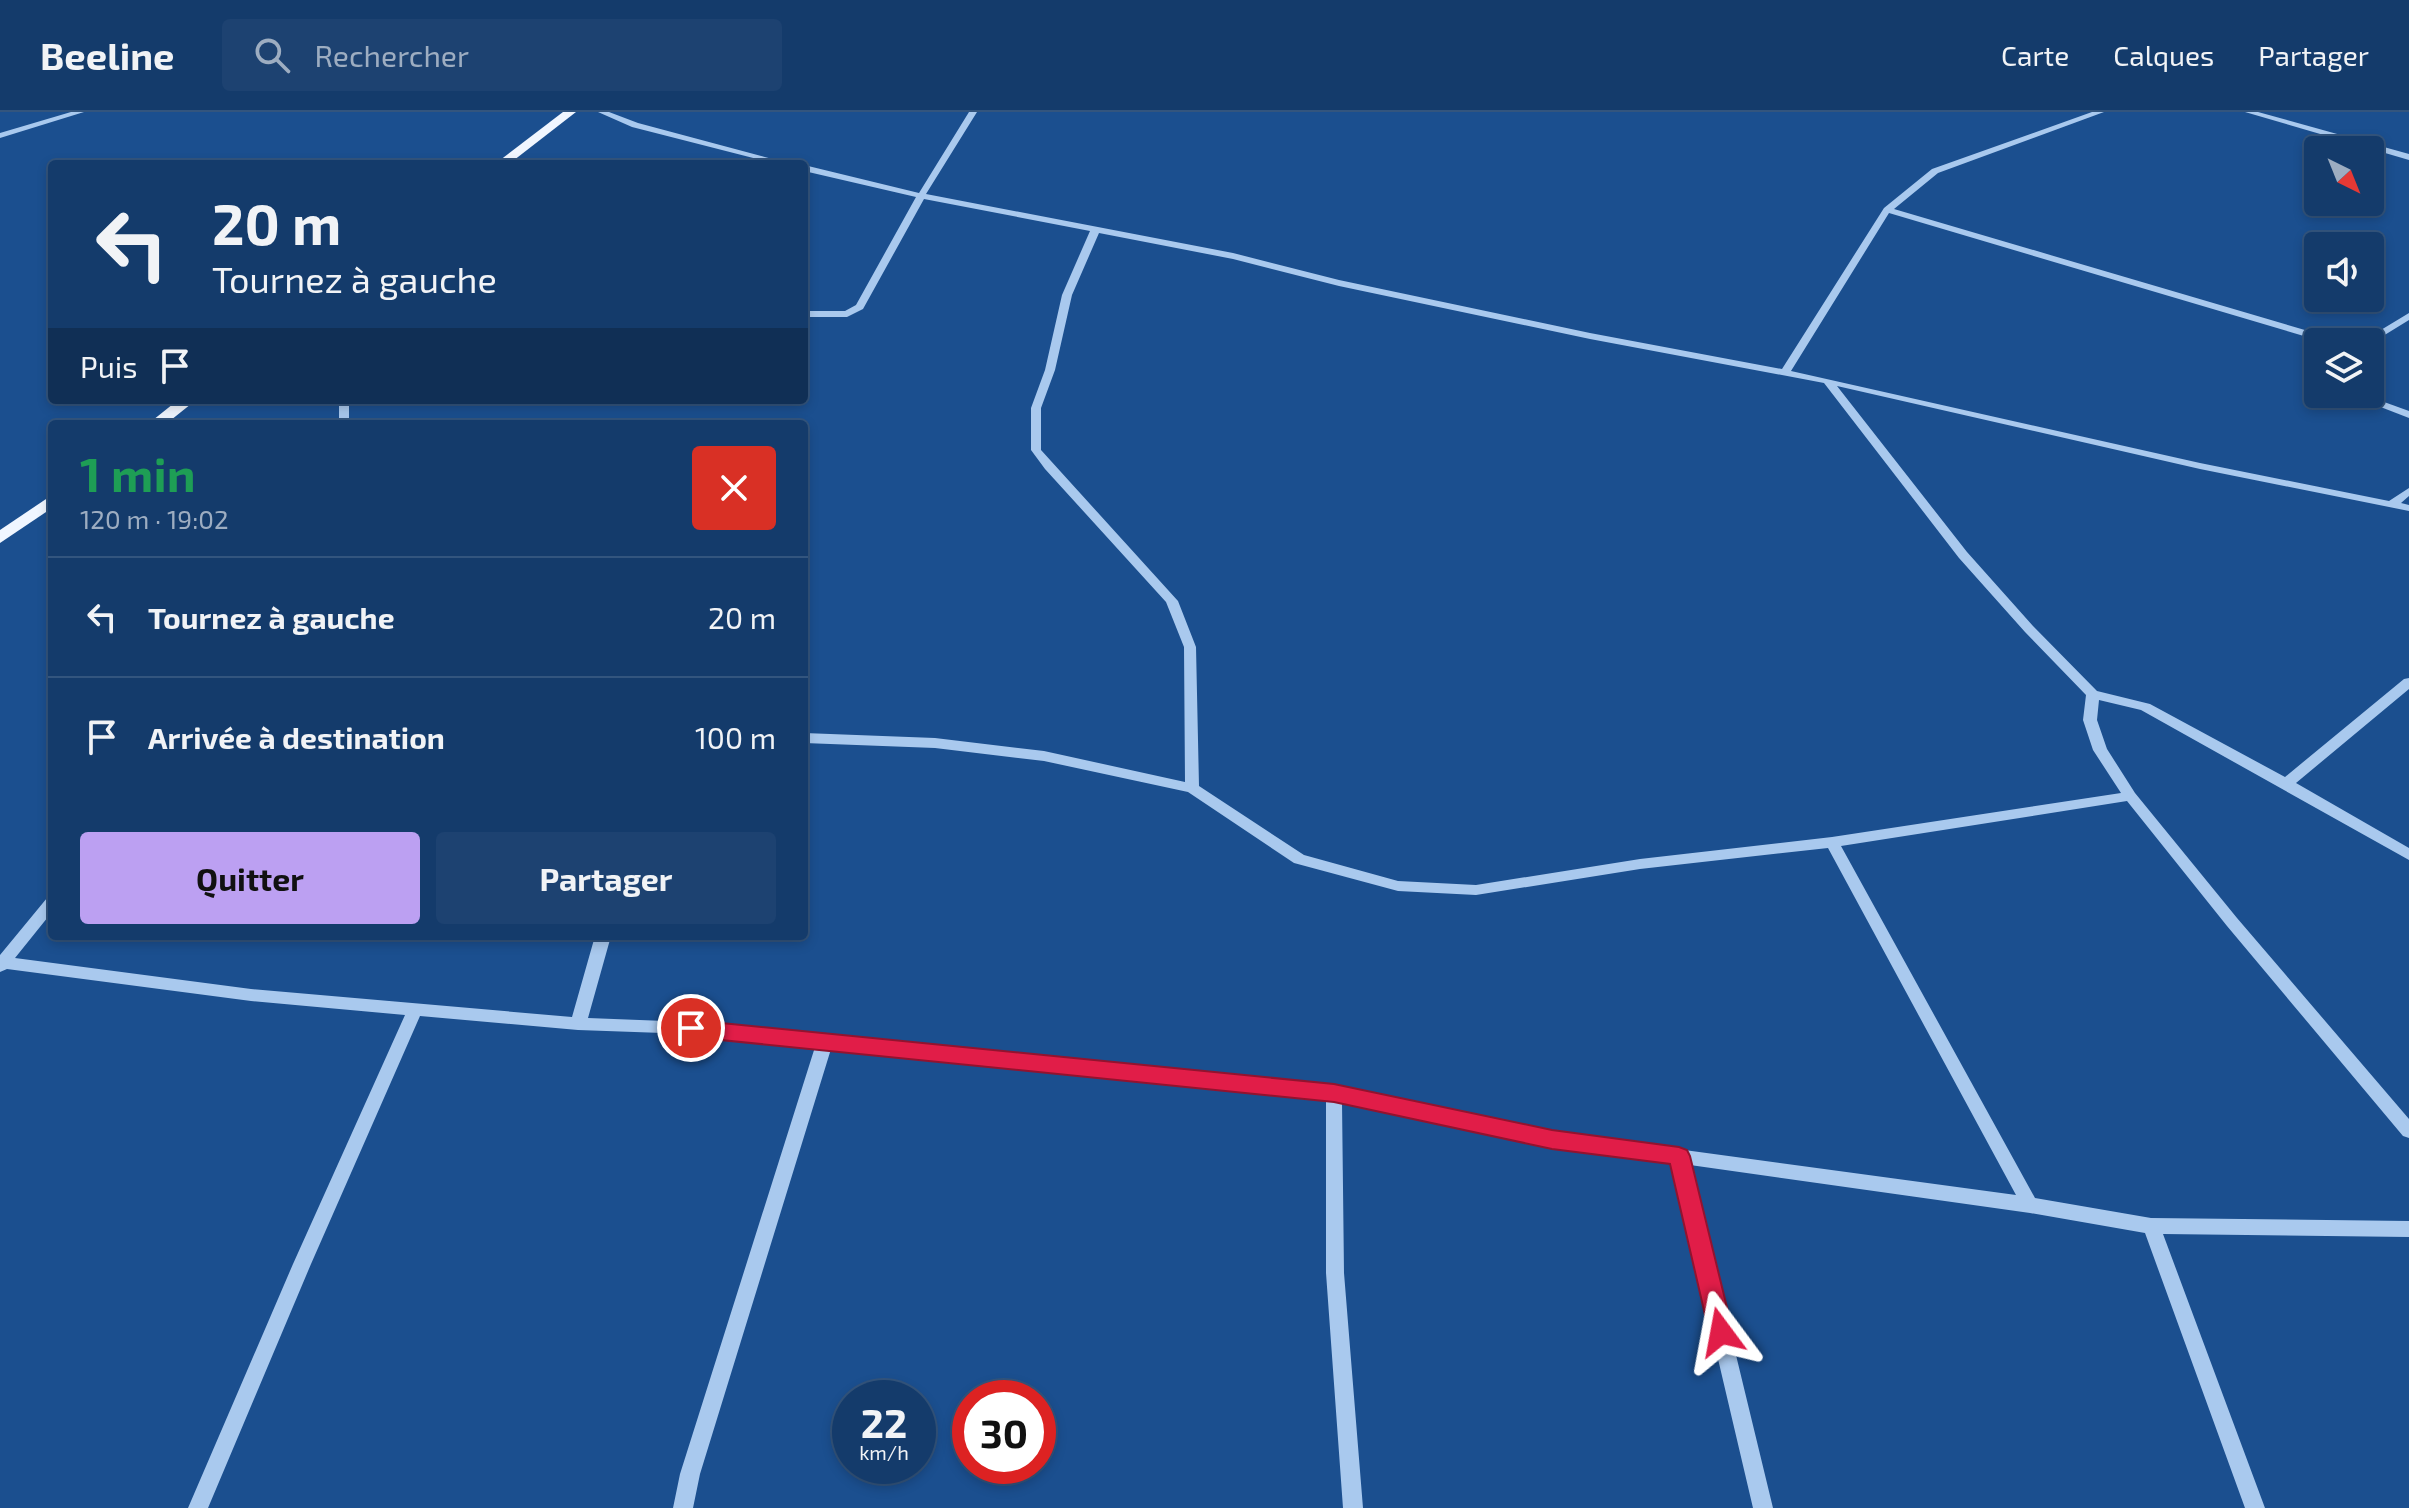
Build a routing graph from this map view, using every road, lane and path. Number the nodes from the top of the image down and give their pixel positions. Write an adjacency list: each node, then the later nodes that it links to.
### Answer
1 (80, 112): 8 (street)
2 (570, 112): 10 (main road)
3 (602, 112): 11 (street)
4 (973, 112): 13 (street)
5 (2100, 112): 7 (street)
6 (2249, 112): 9 (street)
7 (2082, 114): 14 (street)
8 (0, 136)
9 (2409, 157)
10 (506, 160)
11 (771, 160)
12 (808, 169): 13 (street)
13 (921, 196): 15 (street); 16 (street)
14 (1887, 210): 19 (street); 20 (street)
15 (1096, 229): 20 (street); 35 (street)
16 (808, 314)
17 (2409, 316): 18 (street)
18 (2384, 331)
19 (2304, 333)
20 (1785, 373): 21 (street)
21 (1827, 381): 28 (street); 32 (street)
22 (183, 404): 25 (main road)
23 (2384, 406): 24 (street)
24 (2409, 415)
25 (161, 420)
26 (2409, 491): 28 (street)
27 (48, 503): 30 (main road)
28 (2392, 504): 29 (street)
29 (2409, 508)
30 (0, 538)
31 (2409, 682): 34 (street)
32 (2093, 694): 34 (street); 36 (street)
33 (808, 738): 35 (street)
34 (2286, 784): 38 (street)
35 (1192, 788): 37 (street)
36 (2130, 796): 37 (street); 46 (street)
37 (1832, 842): 48 (street)
38 (2409, 855)
39 (48, 907): 41 (street)
40 (602, 940): 43 (street)
41 (1, 964): 42 (street)
42 (415, 1010): 43 (street); 51 (street)
43 (578, 1024): 44 (street)
44 (825, 1042): 45 (street); 52 (street)
45 (1334, 1093): 47 (street); 53 (street)
46 (2409, 1131)
47 (1679, 1156): 48 (street); 54 (street)
48 (2030, 1205): 49 (street)
49 (2151, 1226): 50 (street); 55 (street)
50 (2409, 1229)
51 (198, 1508)
52 (683, 1508)
53 (1353, 1508)
54 (1763, 1508)
55 (2255, 1508)

